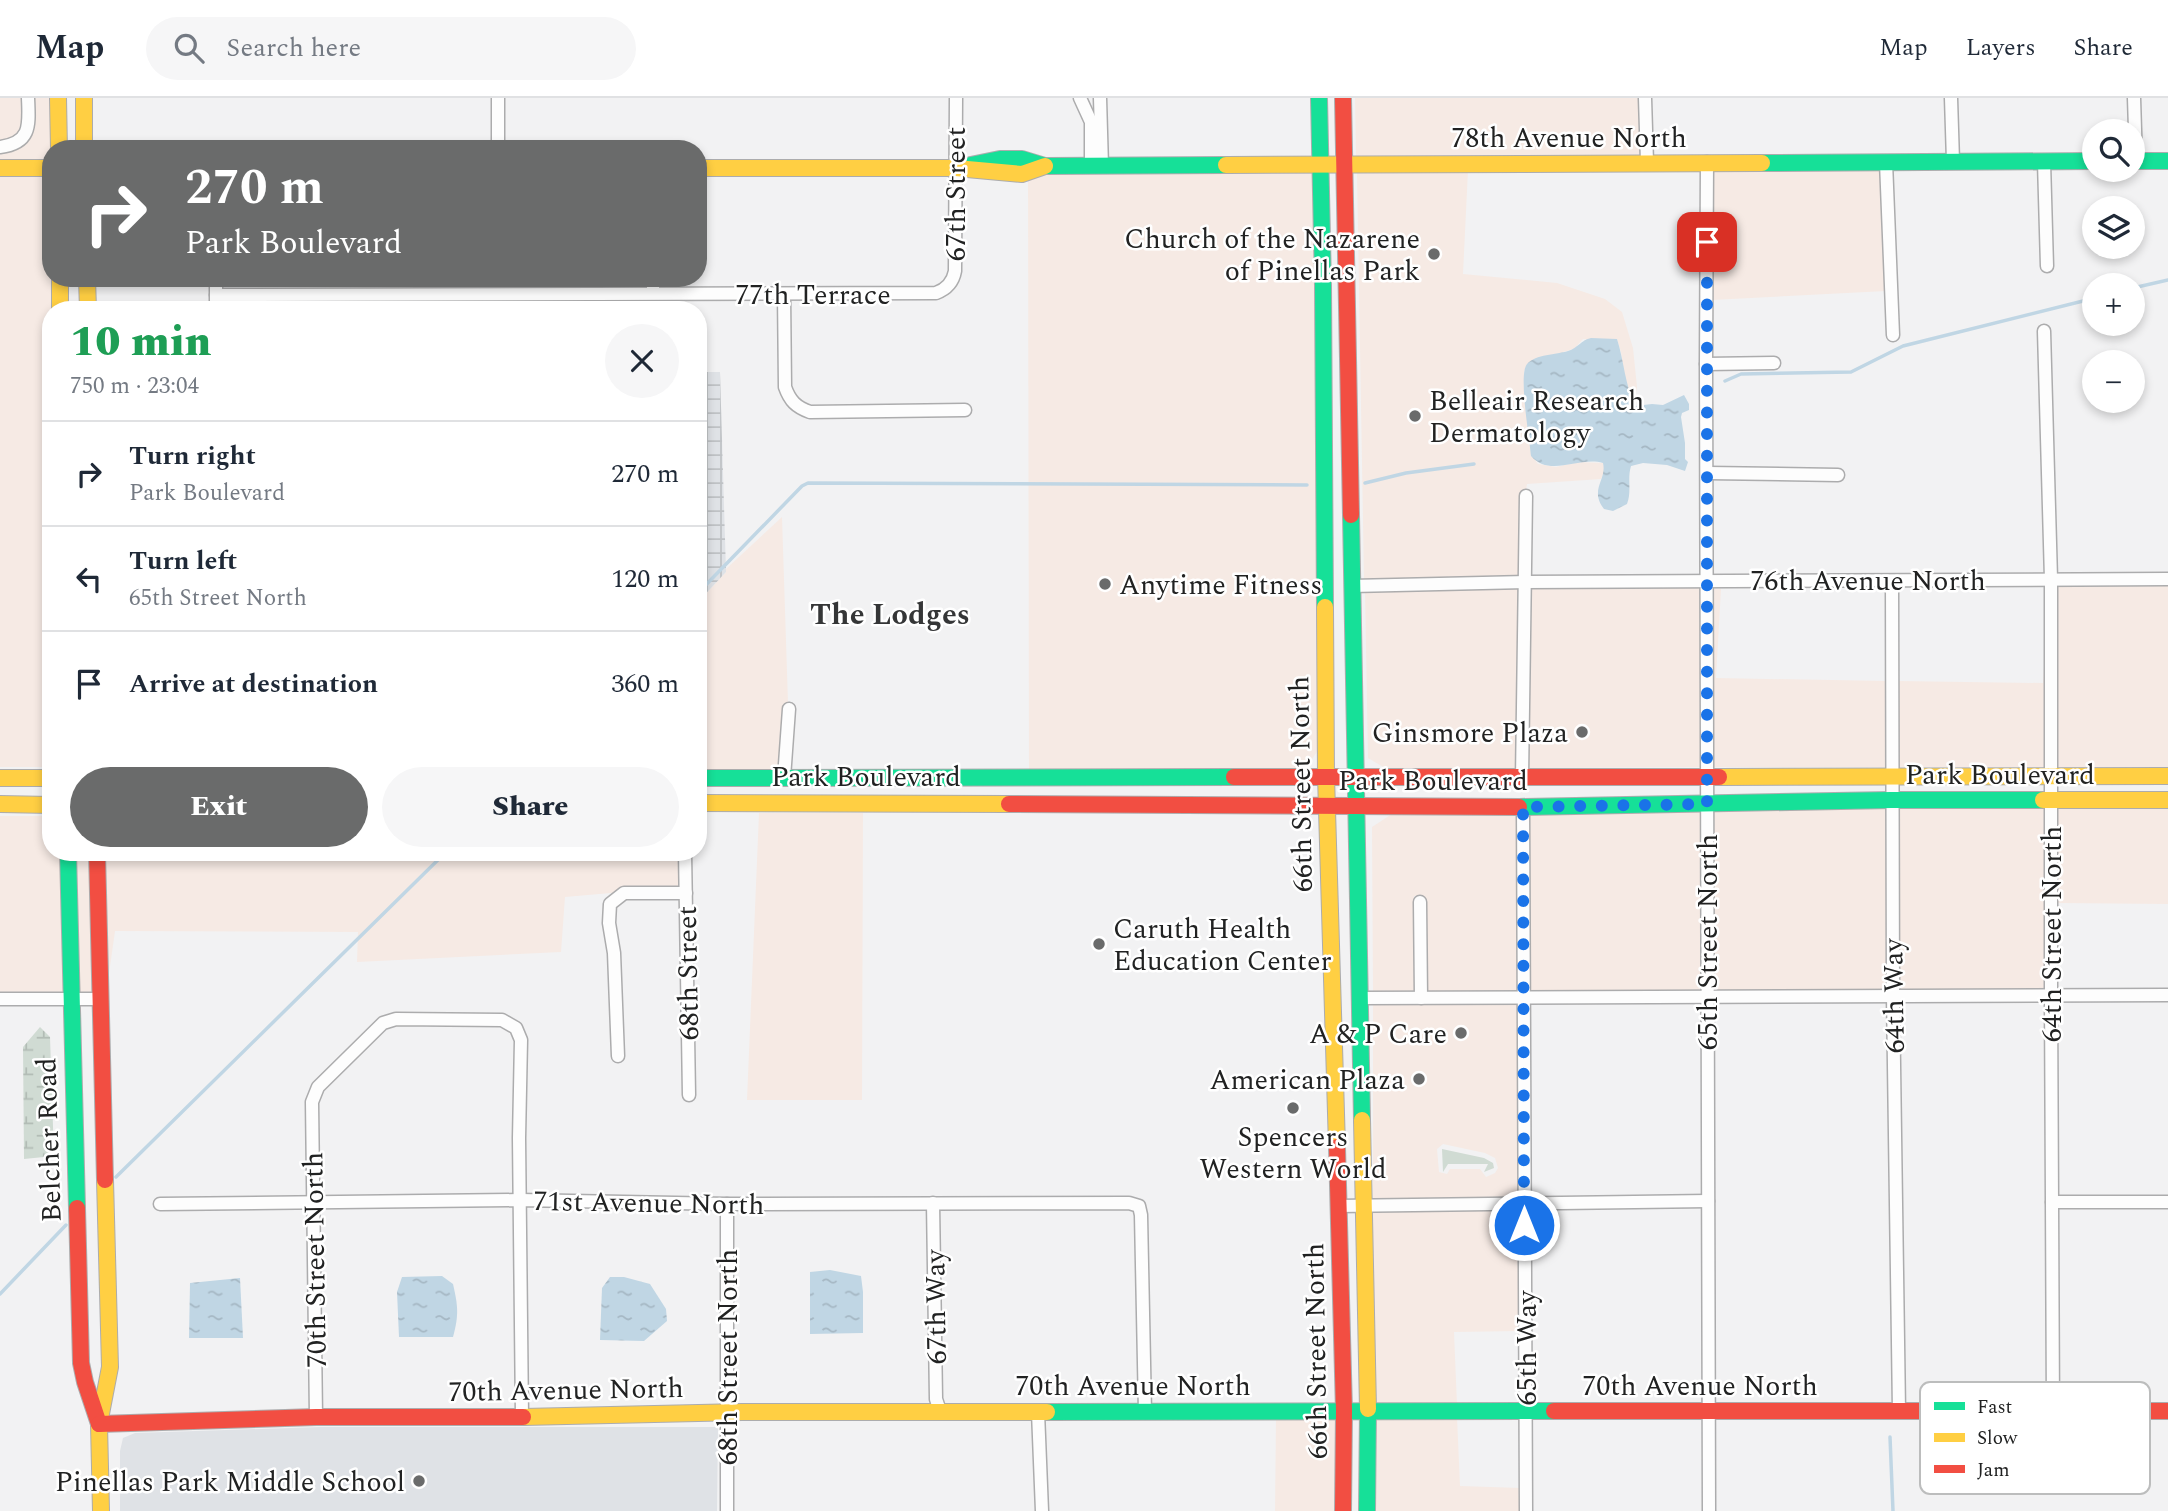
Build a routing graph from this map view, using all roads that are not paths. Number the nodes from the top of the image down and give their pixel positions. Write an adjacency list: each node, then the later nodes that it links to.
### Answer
1 (28, 98): 17 (street)
2 (58, 98): 14 (main road)
3 (84, 98): 15 (main road)
4 (498, 98): 16 (street)
5 (956, 98): 31 (street, 67th Street)
6 (1080, 98): 26 (street)
7 (1100, 98): 26 (street)
8 (1319, 98): 27 (main road, 66th Street North)
9 (1343, 98): 28 (main road, 66th Street North)
10 (1645, 98): 21 (street)
11 (1951, 98): 18 (street)
12 (2134, 98): 13 (street)
13 (2134, 119)
14 (59, 140)
15 (85, 140)
16 (498, 140)
17 (0, 147)
18 (1953, 161): 23 (main road, 78th Avenue North); 24 (main road, 78th Avenue North)
19 (2082, 161): 24 (main road, 78th Avenue North)
20 (2145, 161): 25 (main road)
21 (1647, 162): 22 (main road, 78th Avenue North); 28 (main road, 78th Avenue North)
22 (1707, 162): 23 (main road, 78th Avenue North); 44 (street, 65th Street North)
23 (1886, 162): 42 (street)
24 (2044, 162): 33 (street)
25 (2168, 162)
26 (1096, 166): 27 (main road, 78th Avenue North); 31 (main road, 78th Avenue North)
27 (1320, 166): 28 (main road, 78th Avenue North); 57 (main road, 66th Street North)
28 (1343, 166): 54 (main road, 66th Street North)
29 (0, 168): 32 (main road)
30 (707, 168): 31 (main road, 78th Avenue North)
31 (956, 168): 36 (street, 67th Street)
32 (42, 169)
33 (2047, 266)
34 (216, 287): 39 (street)
35 (653, 287): 37 (street)
36 (947, 288): 38 (street, 77th Terrace)
37 (653, 293): 38 (street, 77th Terrace); 39 (street, 77th Terrace)
38 (784, 294): 45 (street)
39 (216, 295): 40 (street)
40 (216, 301)
41 (2045, 331): 49 (street, 64th Street North)
42 (1893, 335)
43 (1774, 363): 44 (street)
44 (1706, 364): 46 (street, 65th Street North)
45 (965, 410)
46 (1708, 473): 47 (street); 51 (street, 65th Street North)
47 (1838, 475)
48 (1526, 496): 52 (street)
49 (2051, 579): 50 (street, 76th Avenue North); 53 (street, 76th Avenue North); 59 (street, 64th Street North)
50 (2168, 579)
51 (1707, 581): 52 (street, 76th Avenue North); 53 (street, 76th Avenue North); 58 (street, 65th Street North)
52 (1526, 582): 54 (street, 76th Avenue North); 67 (street)
53 (1892, 582): 56 (street, 64th Way)
54 (1352, 586): 61 (main road, 66th Street North)
55 (789, 709): 65 (street)
56 (1891, 775): 58 (main road, Park Boulevard); 59 (main road, Park Boulevard); 68 (street, 64th Way)
57 (1326, 776): 61 (main road, Park Boulevard); 66 (main road, Park Boulevard); 76 (main road, 66th Street North)
58 (1707, 776): 67 (main road, Park Boulevard); 74 (street, 65th Street North)
59 (2051, 776): 60 (main road, Park Boulevard); 70 (street, 64th Street North)
60 (2168, 776)
61 (1355, 777): 67 (main road, Park Boulevard); 77 (main road, 66th Street North)
62 (0, 778): 63 (main road)
63 (42, 778)
64 (707, 778): 65 (main road, Park Boulevard)
65 (784, 778): 66 (main road, Park Boulevard)
66 (1051, 778): 72 (main road)
67 (1522, 778)
68 (1891, 800): 70 (main road, Park Boulevard); 74 (main road, Park Boulevard); 85 (street, 64th Way)
69 (2168, 800): 70 (main road, Park Boulevard)
70 (2052, 801): 86 (street, 64th Street North)
71 (707, 803): 72 (main road, Park Boulevard)
72 (972, 803): 76 (main road, Park Boulevard)
73 (0, 804): 75 (main road)
74 (1707, 804): 78 (main road, Park Boulevard); 88 (street, 65th Street North)
75 (42, 805)
76 (1326, 806): 77 (main road, Park Boulevard); 105 (main road, 66th Street North)
77 (1355, 807): 78 (main road, Park Boulevard); 89 (main road, 66th Street North)
78 (1523, 807): 87 (street, 65th Way)
79 (68, 861): 92 (main road, Belcher Road)
80 (97, 861): 93 (main road, Belcher Road)
81 (685, 861): 82 (street, 68th Street)
82 (686, 893): 94 (street); 95 (street, 68th Street)
83 (1420, 902): 90 (street)
84 (2168, 995): 86 (street)
85 (1893, 996): 86 (street); 88 (street); 113 (street, 64th Way)
86 (2051, 996): 99 (street, 64th Street North)
87 (1525, 997): 88 (street); 90 (street); 104 (street, 65th Way)
88 (1707, 997): 98 (street, 65th Street North)
89 (1359, 998): 90 (street); 106 (main road, 66th Street North)
90 (1422, 998)
91 (0, 999): 92 (street)
92 (71, 999): 93 (street); 122 (main road, Belcher Road)
93 (100, 999): 122 (main road, Belcher Road)
94 (618, 1056)
95 (689, 1095)
96 (520, 1200): 97 (street, 71st Avenue North); 97 (street, 70th Street North); 102 (street, 71st Avenue North); 121 (street)
97 (313, 1202): 101 (street, 71st Avenue North); 120 (street, 70th Street North)
98 (1708, 1202): 104 (street); 112 (street, 65th Street North)
99 (2052, 1202): 100 (street); 107 (street, 64th Street North)
100 (2168, 1202)
101 (160, 1203)
102 (727, 1203): 103 (street, 71st Avenue North); 117 (street, 68th Street North)
103 (933, 1203): 108 (street, 67th Way); 119 (street, 71st Avenue North)
104 (1524, 1204): 106 (street); 111 (street, 65th Way)
105 (1338, 1206): 106 (street); 109 (main road, 66th Street North)
106 (1363, 1206): 110 (main road, 66th Street North)
107 (2053, 1382)
108 (940, 1411): 117 (main road, 70th Avenue North); 118 (main road, 70th Avenue North)
109 (1343, 1411): 110 (main road, 70th Avenue North); 119 (main road, 70th Avenue North); 126 (main road, 66th Street North)
110 (1368, 1411): 111 (main road, 70th Avenue North); 127 (main road, 66th Street North)
111 (1526, 1411): 112 (main road, 70th Avenue North); 128 (street, 65th Way)
112 (1708, 1411): 113 (main road, 70th Avenue North); 129 (street, 65th Street North)
113 (1899, 1411): 114 (main road, 70th Avenue North)
114 (1920, 1411)
115 (2150, 1411): 116 (main road, 70th Avenue North)
116 (2168, 1411)
117 (727, 1412): 121 (main road, 70th Avenue North); 124 (street, 68th Street North)
118 (1038, 1412): 119 (main road, 70th Avenue North); 125 (street)
119 (1146, 1412)
120 (316, 1418): 121 (main road, 70th Avenue North); 122 (main road, 70th Avenue North)
121 (523, 1418)
122 (99, 1424): 123 (main road, Belcher Road)
123 (101, 1511)
124 (727, 1511)
125 (1042, 1511)
126 (1343, 1511)
127 (1367, 1511)
128 (1526, 1511)
129 (1709, 1511)

